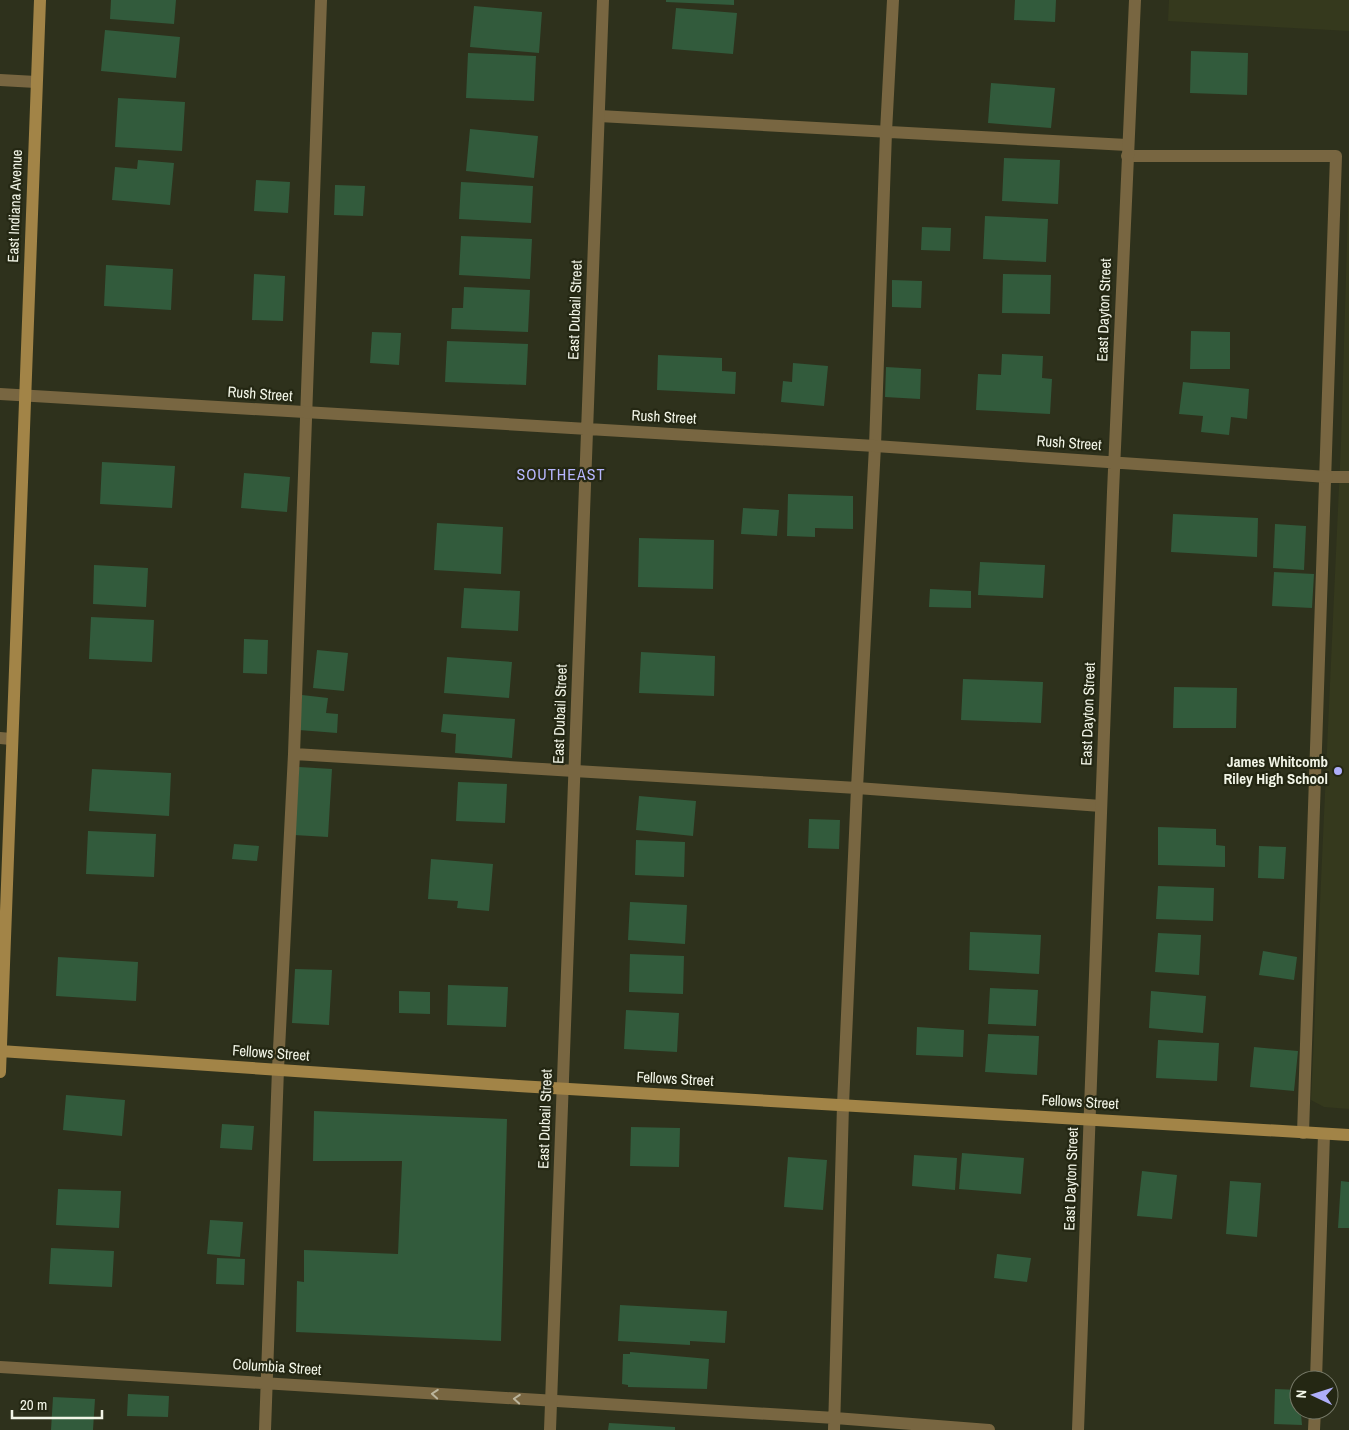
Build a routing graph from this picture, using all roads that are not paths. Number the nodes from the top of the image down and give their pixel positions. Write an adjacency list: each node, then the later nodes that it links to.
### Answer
1 (40, 0): 7 (street, East Indiana Avenue)
2 (321, 0): 13 (street)
3 (603, 0): 8 (street, East Dubail Street)
4 (893, 0): 9 (street)
5 (1135, 0): 10 (street, East Dayton Street)
6 (0, 80): 7 (street)
7 (36, 82): 12 (street, East Indiana Avenue)
8 (599, 116): 9 (street); 14 (street, East Dubail Street)
9 (886, 132): 10 (street); 15 (street)
10 (1127, 151): 16 (street, East Dayton Street); 17 (street)
11 (0, 394): 12 (street, Rush Street)
12 (26, 395): 13 (street, Rush Street); 19 (street, East Indiana Avenue)
13 (304, 413): 14 (street, Rush Street); 20 (street)
14 (587, 429): 15 (street, Rush Street); 21 (street, East Dubail Street)
15 (875, 446): 16 (street, Rush Street); 22 (street)
16 (1115, 463): 17 (street, Rush Street); 23 (street, East Dayton Street)
17 (1327, 477): 18 (street, Rush Street); 30 (street)
18 (1349, 477)
19 (6, 738): 24 (street, East Indiana Avenue)
20 (294, 754): 21 (street); 25 (street)
21 (574, 772): 22 (street); 27 (street, East Dubail Street)
22 (857, 788): 23 (street); 28 (street)
23 (1101, 806): 29 (street, East Dayton Street)
24 (0, 1051): 25 (street, Fellows Street); 26 (street, East Indiana Avenue)
25 (278, 1069): 27 (street, Fellows Street); 35 (street)
26 (0, 1072)
27 (562, 1088): 28 (street, Fellows Street); 36 (street, East Dubail Street)
28 (843, 1105): 29 (street, Fellows Street); 37 (street)
29 (1089, 1119): 30 (street, Fellows Street); 41 (street, East Dayton Street)
30 (1303, 1133): 31 (street, Fellows Street)
31 (1324, 1134): 32 (street, Fellows Street); 34 (street)
32 (1349, 1135)
33 (0, 1367): 35 (street, Columbia Street)
34 (1316, 1370)
35 (266, 1383): 36 (street, Columbia Street, one-way to 35); 38 (street)
36 (551, 1401): 37 (street, Columbia Street); 39 (street, East Dubail Street)
37 (835, 1424): 40 (street, Columbia Street)
38 (265, 1430)
39 (550, 1430)
40 (989, 1430)
41 (1078, 1430)

